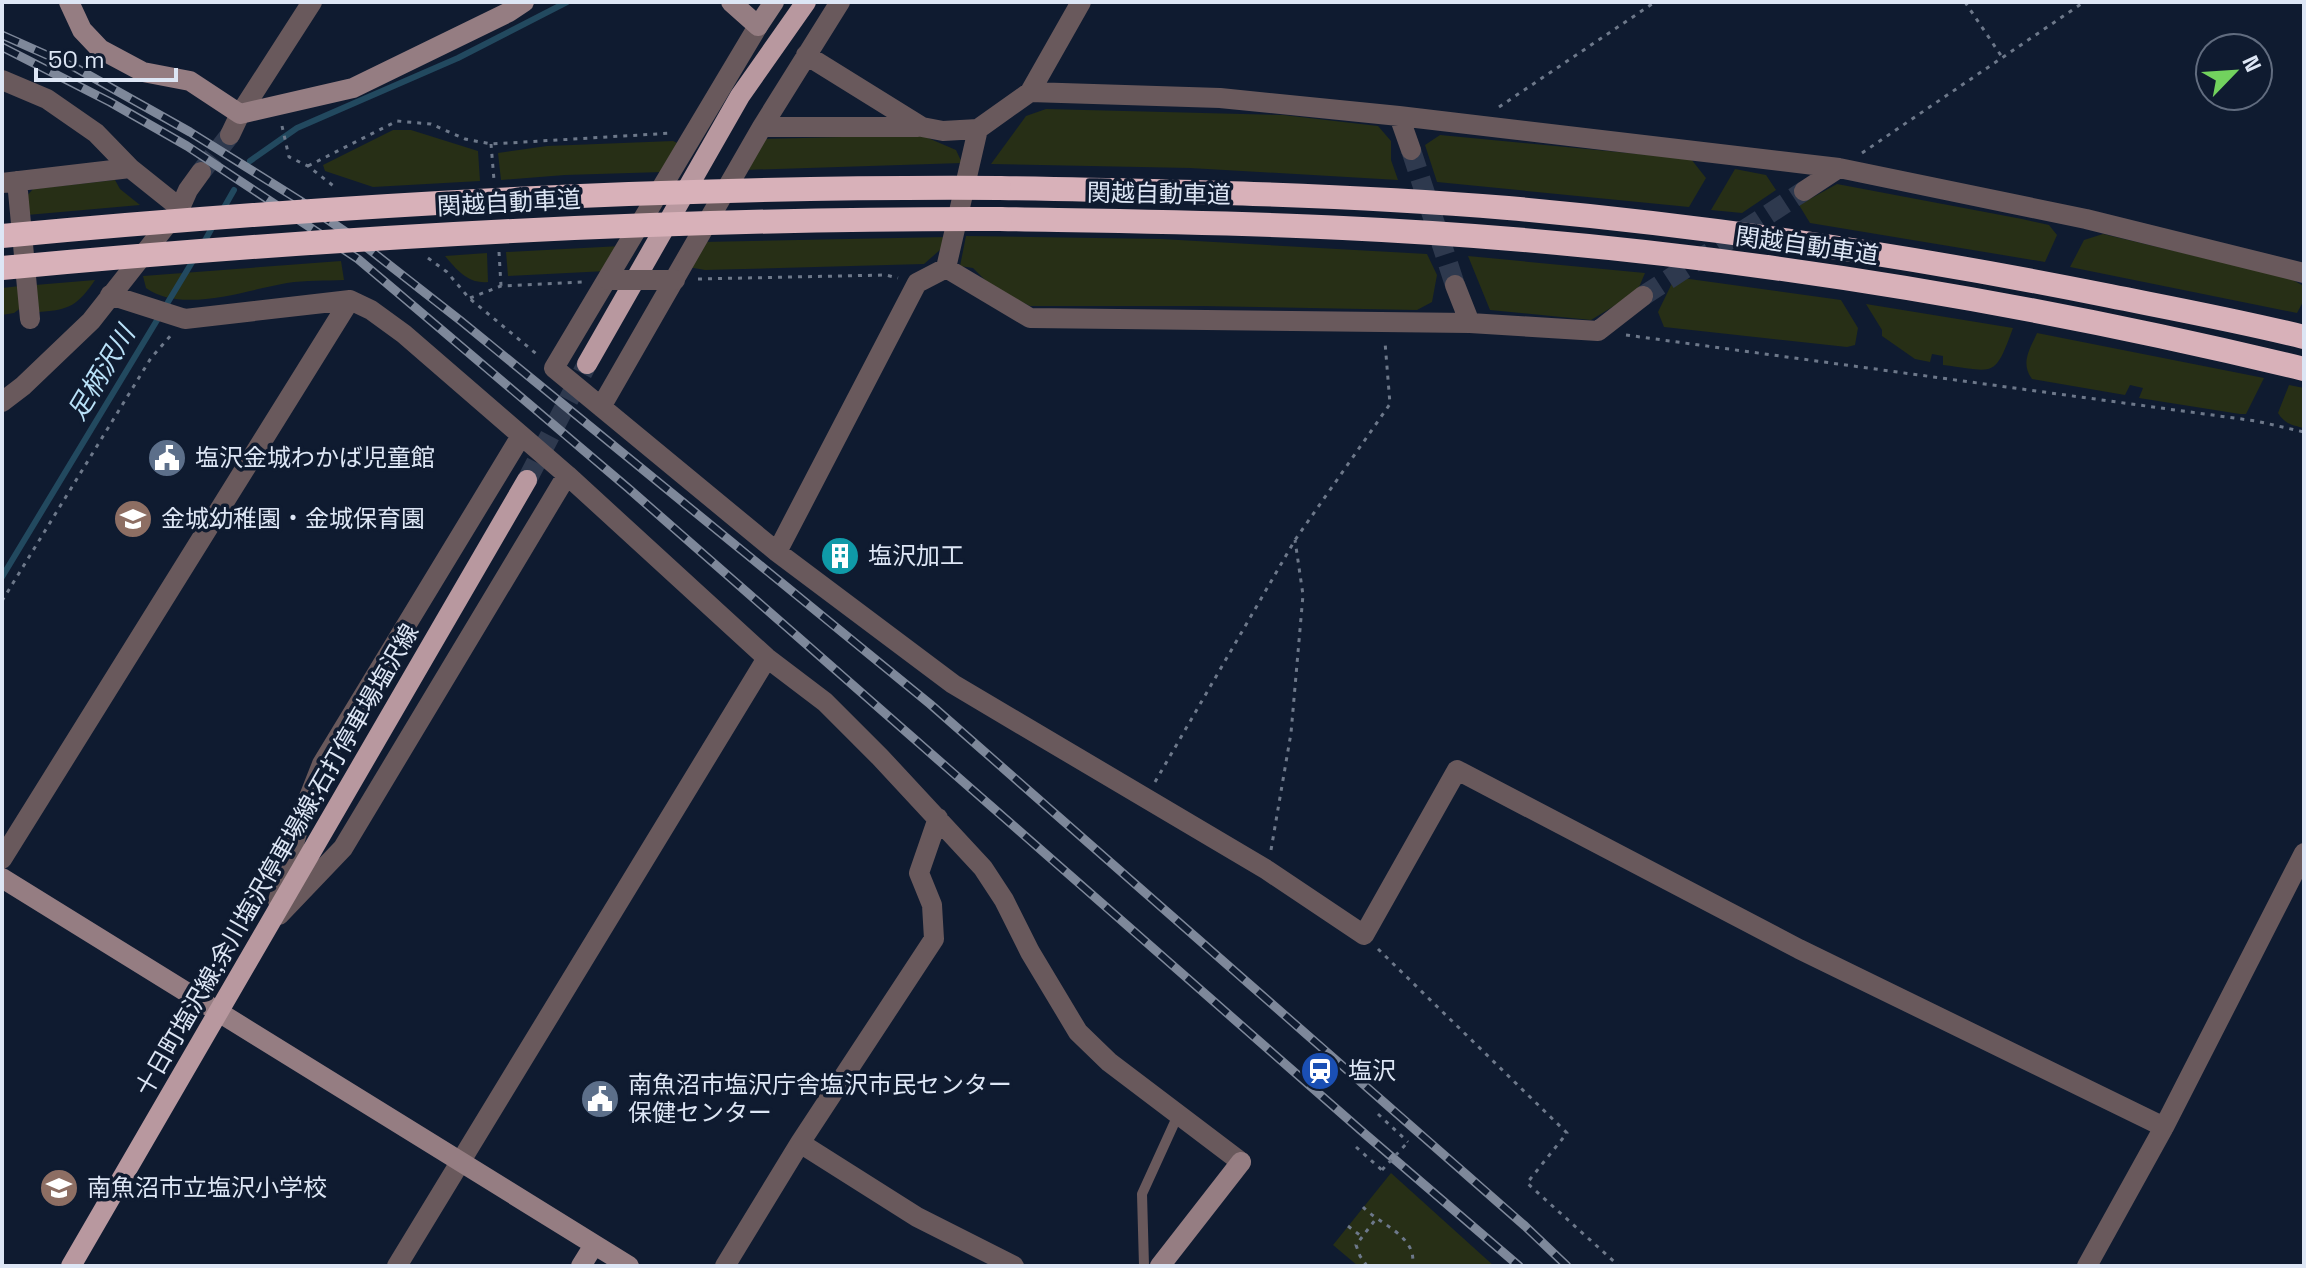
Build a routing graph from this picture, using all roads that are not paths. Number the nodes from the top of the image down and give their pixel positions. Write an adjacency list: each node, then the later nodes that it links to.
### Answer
1 (69, 2): 13 (street)
2 (312, 2): 13 (street)
3 (524, 2): 13 (street)
4 (731, 2): 9 (street)
5 (774, 2): 9 (street)
6 (806, 2): 39 (main road)
7 (840, 2): 10 (street)
8 (1081, 2): 12 (street)
9 (758, 26): 30 (street)
10 (806, 55): 15 (street); 16 (street)
11 (2, 80): 20 (street)
12 (1030, 92): 14 (street); 17 (street)
13 (240, 114): 18 (street)
14 (1399, 116): 19 (street); 21 (street)
15 (762, 127): 16 (street); 31 (street)
16 (922, 127): 17 (street)
17 (978, 129): 28 (street)
18 (230, 135)
19 (1411, 150)
20 (130, 168): 23 (street); 25 (street)
21 (1839, 168): 24 (street); 29 (street)
22 (201, 172): 25 (street)
23 (10, 182): 36 (street)
24 (1804, 191)
25 (180, 208): 33 (street)
26 (2, 236): 38 (highway, 関越自動車道, bridge)
27 (2, 268): 40 (highway, 関越自動車道, bridge)
28 (946, 268): 37 (street); 46 (street)
29 (2304, 273)
30 (608, 280): 31 (street, bridge); 42 (street)
31 (675, 280): 42 (street)
32 (1455, 285): 37 (street)
33 (110, 295): 35 (street); 41 (street)
34 (1643, 296): 37 (street)
35 (350, 300): 43 (street); 50 (street)
36 (30, 319)
37 (1470, 323)
38 (2304, 337)
39 (587, 364)
40 (2304, 369)
41 (2, 402)
42 (601, 407): 46 (street)
43 (521, 436): 44 (street); 52 (street)
44 (567, 475): 47 (street); 52 (street)
45 (527, 480): 52 (main road, 十日町塩沢線;余川塩沢停車場線;石打停車場塩沢線)
46 (777, 552): 55 (street)
47 (767, 658): 48 (street); 57 (street)
48 (938, 818): 54 (street); 56 (street)
49 (2304, 853): 55 (street)
50 (2, 859)
51 (2, 878): 53 (street)
52 (272, 921): 53 (main road, 十日町塩沢線;余川塩沢停車場線;石打停車場塩沢線)
53 (220, 1012): 57 (street); 59 (main road, 十日町塩沢線;余川塩沢停車場線;石打停車場塩沢線)
54 (1178, 1115): 65 (lane); 66 (street)
55 (2164, 1127): 67 (street)
56 (800, 1143): 63 (street); 64 (street)
57 (460, 1160): 58 (street); 60 (street)
58 (594, 1245): 61 (street); 62 (street)
59 (71, 1266)
60 (397, 1266)
61 (581, 1266)
62 (629, 1266)
63 (725, 1266)
64 (1014, 1266)
65 (1144, 1266)
66 (1160, 1266)
67 (2087, 1266)

